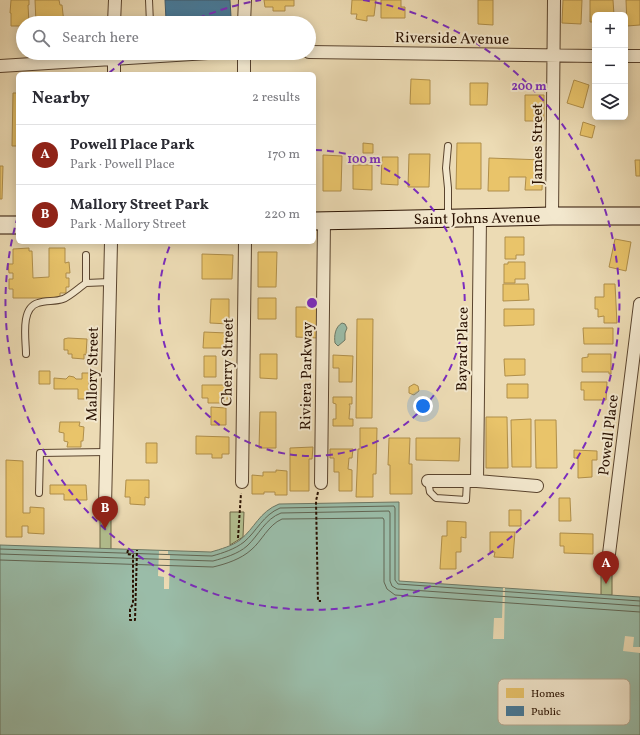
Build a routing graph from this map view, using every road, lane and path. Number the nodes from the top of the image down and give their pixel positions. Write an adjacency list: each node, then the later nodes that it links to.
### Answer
1 (115, 0): 5 (street)
2 (149, 0): 6 (lane)
3 (245, 0): 7 (street)
4 (554, 0): 9 (street, James Street)
5 (114, 16)
6 (150, 16)
7 (244, 16)
8 (316, 52): 9 (street, Riverside Avenue)
9 (554, 55): 10 (street, Riverside Avenue); 20 (street, James Street)
10 (592, 56)
11 (628, 56): 12 (street)
12 (640, 56)
13 (68, 60): 16 (street)
14 (114, 60): 17 (street)
15 (244, 60): 18 (street)
16 (0, 66)
17 (114, 72)
18 (244, 72)
19 (448, 146): 23 (lane)
20 (552, 216): 21 (main road, Saint Johns Avenue); 22 (main road, Saint Johns Avenue)
21 (640, 216)
22 (480, 218): 23 (main road, Saint Johns Avenue); 37 (street, Bayard Place)
23 (448, 219): 24 (main road, Saint Johns Avenue)
24 (319, 221): 39 (street, Riviera Parkway)
25 (0, 225): 26 (main road)
26 (16, 225)
27 (111, 244): 30 (street, Mallory Street)
28 (245, 244): 38 (street, Cherry Street)
29 (86, 255): 31 (lane)
30 (110, 282): 31 (lane); 35 (street, Mallory Street)
31 (86, 283): 34 (lane)
32 (640, 305): 33 (street, Powell Place)
33 (638, 339): 47 (street, Powell Place)
34 (26, 354)
35 (106, 452): 41 (lane); 43 (street, Mallory Street)
36 (428, 481): 37 (street); 37 (lane)
37 (472, 481): 40 (street)
38 (242, 482): 44 (path)
39 (321, 483)
40 (537, 486)
41 (39, 493)
42 (316, 501): 48 (path)
43 (105, 506)
44 (238, 538)
45 (128, 550): 46 (path)
46 (137, 550)
47 (607, 570)
48 (318, 601)

